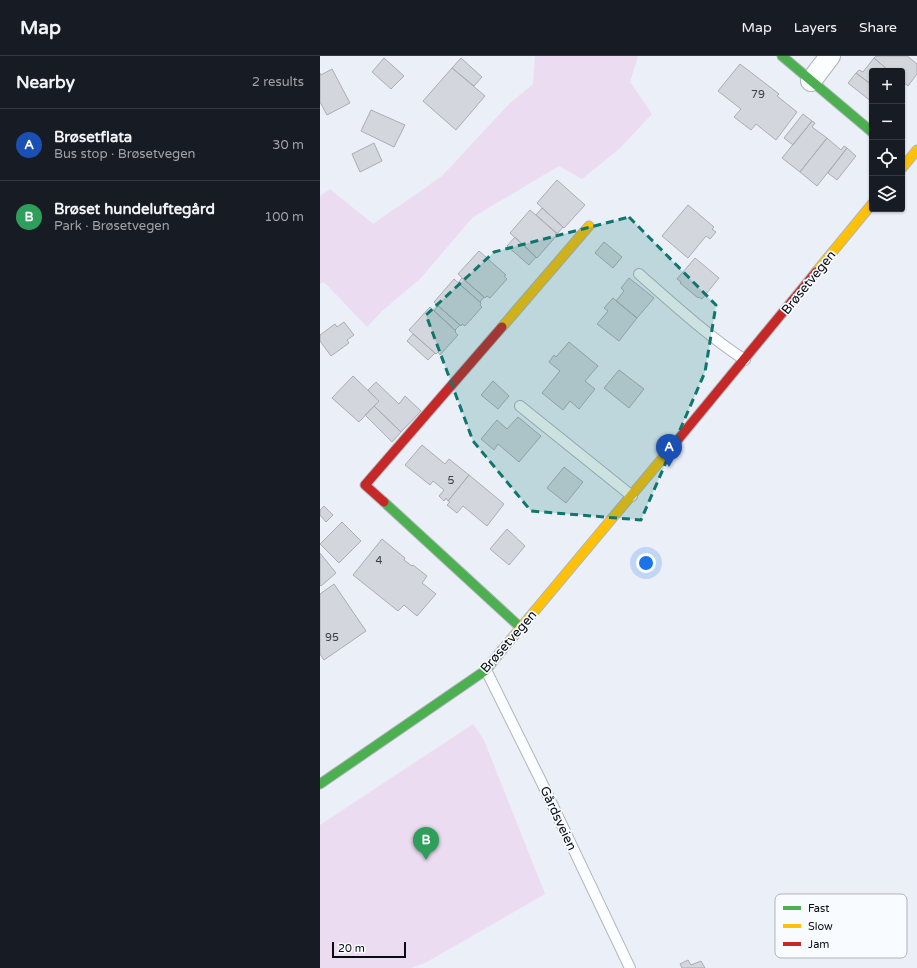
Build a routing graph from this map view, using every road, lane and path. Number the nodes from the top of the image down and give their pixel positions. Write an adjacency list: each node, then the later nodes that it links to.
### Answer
1 (782, 56): 3 (street)
2 (830, 56): 3 (street)
3 (811, 81): 4 (street)
4 (869, 129)
5 (869, 208): 8 (street, Brøsetvegen)
6 (589, 226): 11 (street)
7 (640, 274): 8 (lane)
8 (745, 360): 10 (street, Brøsetvegen)
9 (520, 406): 10 (lane)
10 (632, 496): 11 (street, Brøsetvegen)
11 (520, 627): 12 (street, Brøsetvegen)
12 (486, 670): 13 (street, Brøsetvegen); 14 (lane, Gårdsveien)
13 (320, 784)
14 (630, 968)

